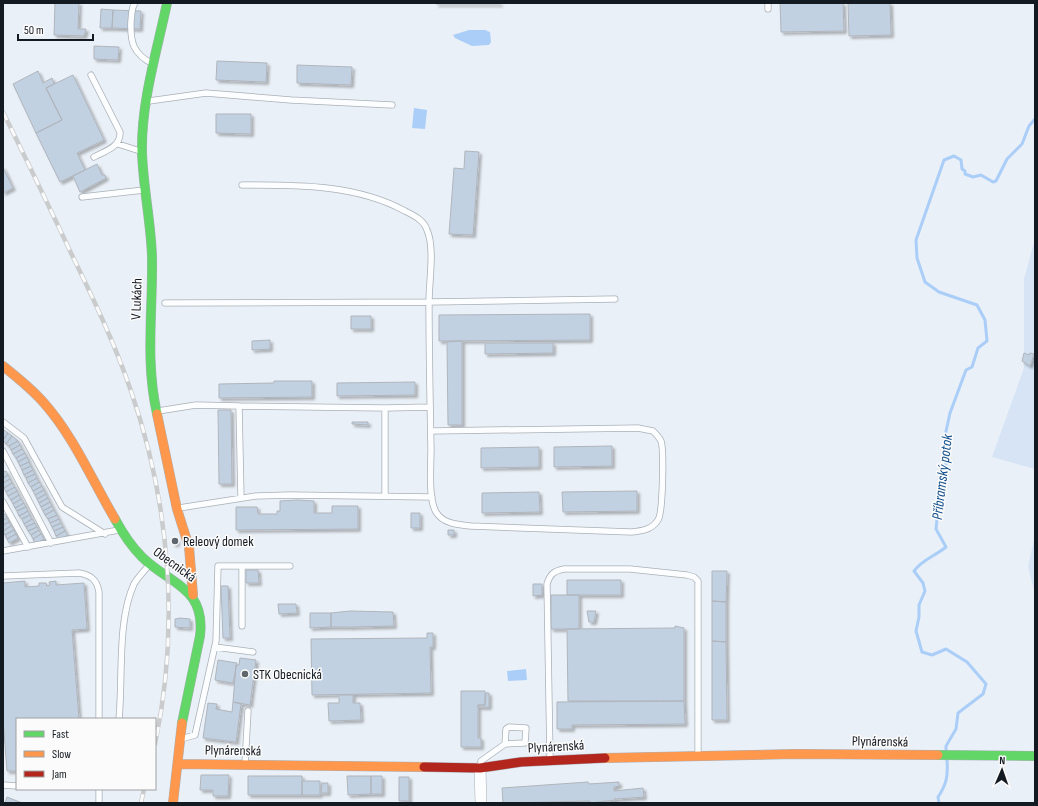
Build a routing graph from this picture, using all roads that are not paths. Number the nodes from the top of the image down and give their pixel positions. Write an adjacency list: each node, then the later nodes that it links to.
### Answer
1 (135, 3): 3 (lane)
2 (167, 3): 3 (street, V Lukách)
3 (154, 64): 5 (street, V Lukách)
4 (91, 75): 7 (lane)
5 (146, 101): 6 (lane); 8 (street, V Lukách)
6 (392, 105)
7 (118, 144): 8 (lane); 9 (lane)
8 (142, 152): 11 (street, V Lukách)
9 (94, 157)
10 (242, 185): 14 (lane)
11 (146, 190): 12 (lane); 20 (street, V Lukách)
12 (82, 196)
13 (615, 299): 14 (lane)
14 (429, 302): 15 (lane); 18 (lane)
15 (166, 303)
16 (3, 366): 29 (street, Obecnická)
17 (239, 406): 19 (lane); 20 (lane); 26 (lane)
18 (430, 407): 19 (lane); 22 (lane)
19 (384, 408): 24 (lane)
20 (156, 412): 28 (street, V Lukách)
21 (3, 422): 30 (lane)
22 (431, 431): 25 (lane); 25 (lane)
23 (3, 451): 31 (lane)
24 (385, 496): 25 (lane); 26 (lane)
25 (432, 497)
26 (241, 498): 28 (lane)
27 (3, 502): 32 (lane)
28 (177, 509): 38 (street, V Lukách)
29 (121, 529): 30 (lane); 34 (street, Obecnická)
30 (105, 534): 31 (lane)
31 (51, 543): 32 (lane)
32 (28, 547): 33 (lane)
33 (3, 551)
34 (150, 564): 38 (street, Obecnická); 44 (lane)
35 (242, 566): 36 (lane); 39 (lane); 40 (lane)
36 (290, 566)
37 (3, 576): 43 (lane)
38 (193, 595): 45 (street, Obecnická)
39 (242, 626)
40 (215, 647): 41 (lane); 45 (lane)
41 (253, 652)
42 (248, 711): 51 (lane)
43 (99, 718)
44 (119, 718)
45 (180, 739): 50 (street, Obecnická)
46 (505, 744): 46 (lane); 52 (lane)
47 (1035, 756): 48 (street, Plynárenská)
48 (698, 757): 49 (street, Plynárenská); 49 (lane)
49 (550, 760): 52 (street, Plynárenská)
50 (178, 764): 51 (street, Plynárenská); 57 (street, Obecnická)
51 (245, 764): 52 (street, Plynárenská)
52 (480, 768): 58 (street)
53 (3, 785): 54 (lane)
54 (16, 786)
55 (99, 790): 56 (lane)
56 (99, 803)
57 (173, 803)
58 (482, 803)

